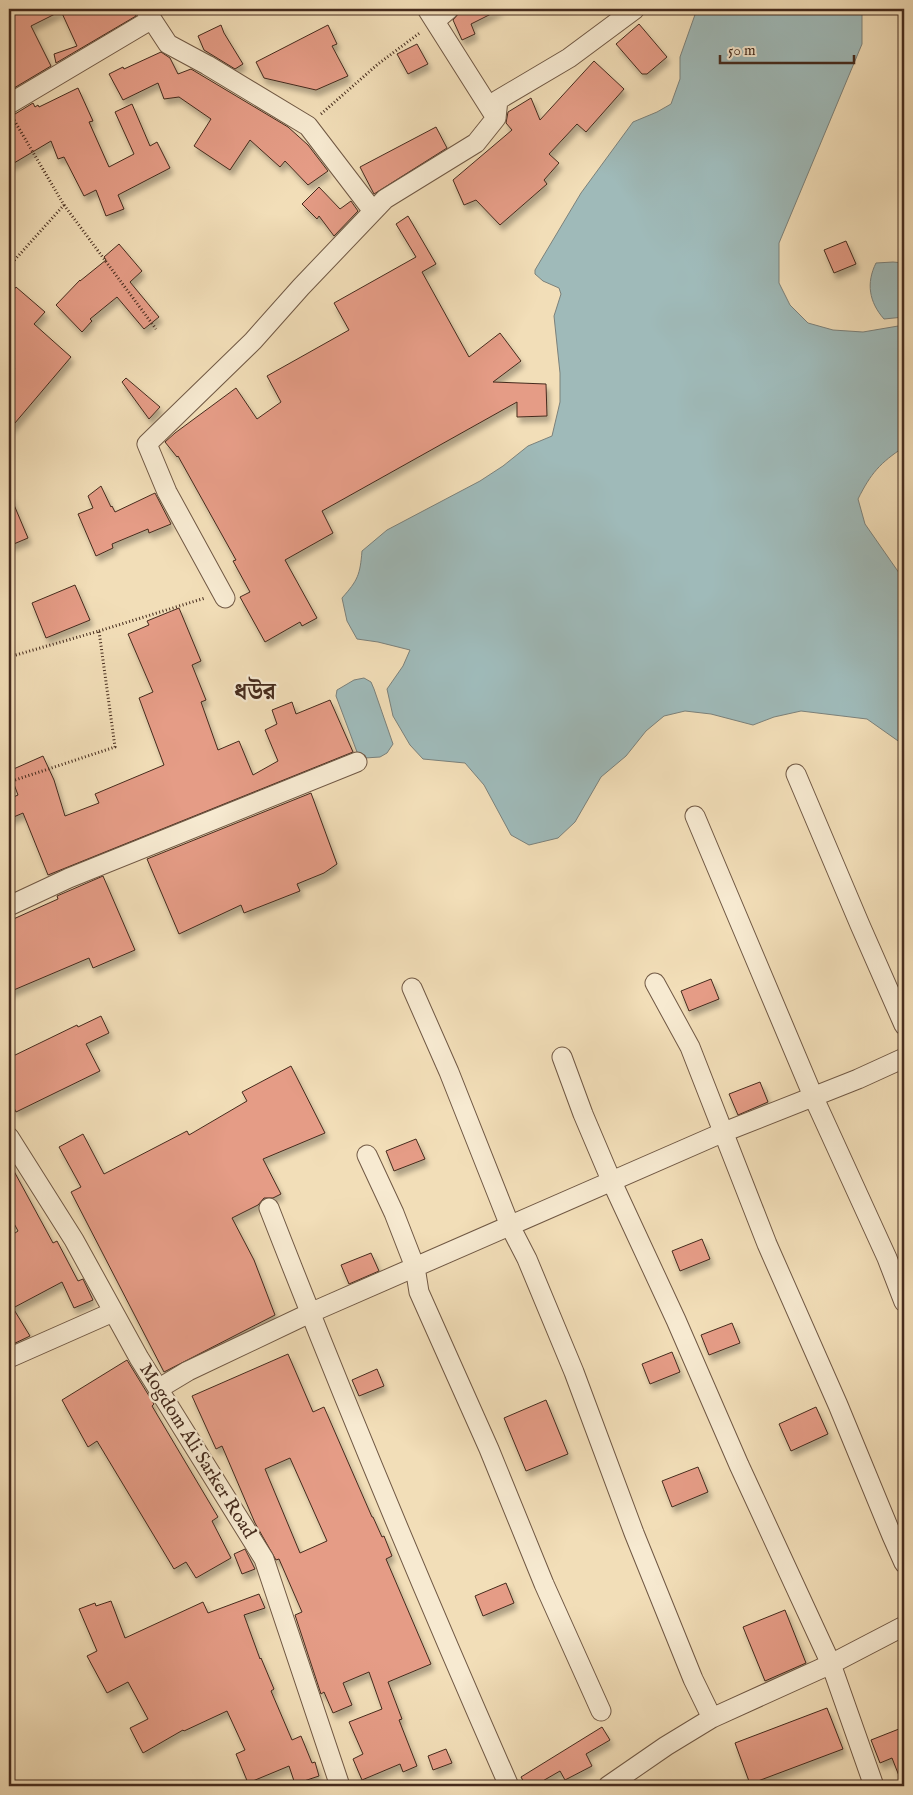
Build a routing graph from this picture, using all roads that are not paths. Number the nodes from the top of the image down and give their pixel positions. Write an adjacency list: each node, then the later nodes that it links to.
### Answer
1 (449, 9): 4 (street)
2 (635, 9): 6 (street)
3 (149, 14): 5 (street); 7 (street)
4 (431, 15): 6 (street)
5 (11, 112)
6 (496, 118): 7 (street)
7 (373, 211): 8 (street)
8 (223, 595)
9 (357, 762): 12 (street)
10 (796, 774): 15 (street)
11 (695, 816): 18 (street)
12 (9, 906)
13 (655, 983): 19 (street)
14 (412, 988): 24 (street)
15 (904, 1025)
16 (562, 1057): 22 (street)
17 (904, 1058): 18 (street)
18 (813, 1096): 19 (street); 26 (street)
19 (724, 1132): 22 (street); 31 (street)
20 (9, 1137): 27 (street, Mogdom Ali Sarker Road)
21 (367, 1155): 25 (street)
22 (611, 1180): 24 (street); 33 (street)
23 (269, 1208): 28 (street)
24 (510, 1226): 25 (street); 35 (street)
25 (415, 1266): 28 (street); 34 (street)
26 (904, 1302)
27 (113, 1312): 29 (street); 30 (street, Mogdom Ali Sarker Road)
28 (310, 1313): 30 (street); 37 (street)
29 (9, 1358)
30 (158, 1389): 36 (street, Mogdom Ali Sarker Road)
31 (904, 1563)
32 (904, 1626): 33 (street)
33 (831, 1664): 35 (street); 39 (street)
34 (601, 1711)
35 (712, 1718): 38 (street)
36 (340, 1786)
37 (509, 1786)
38 (608, 1786)
39 (874, 1786)

